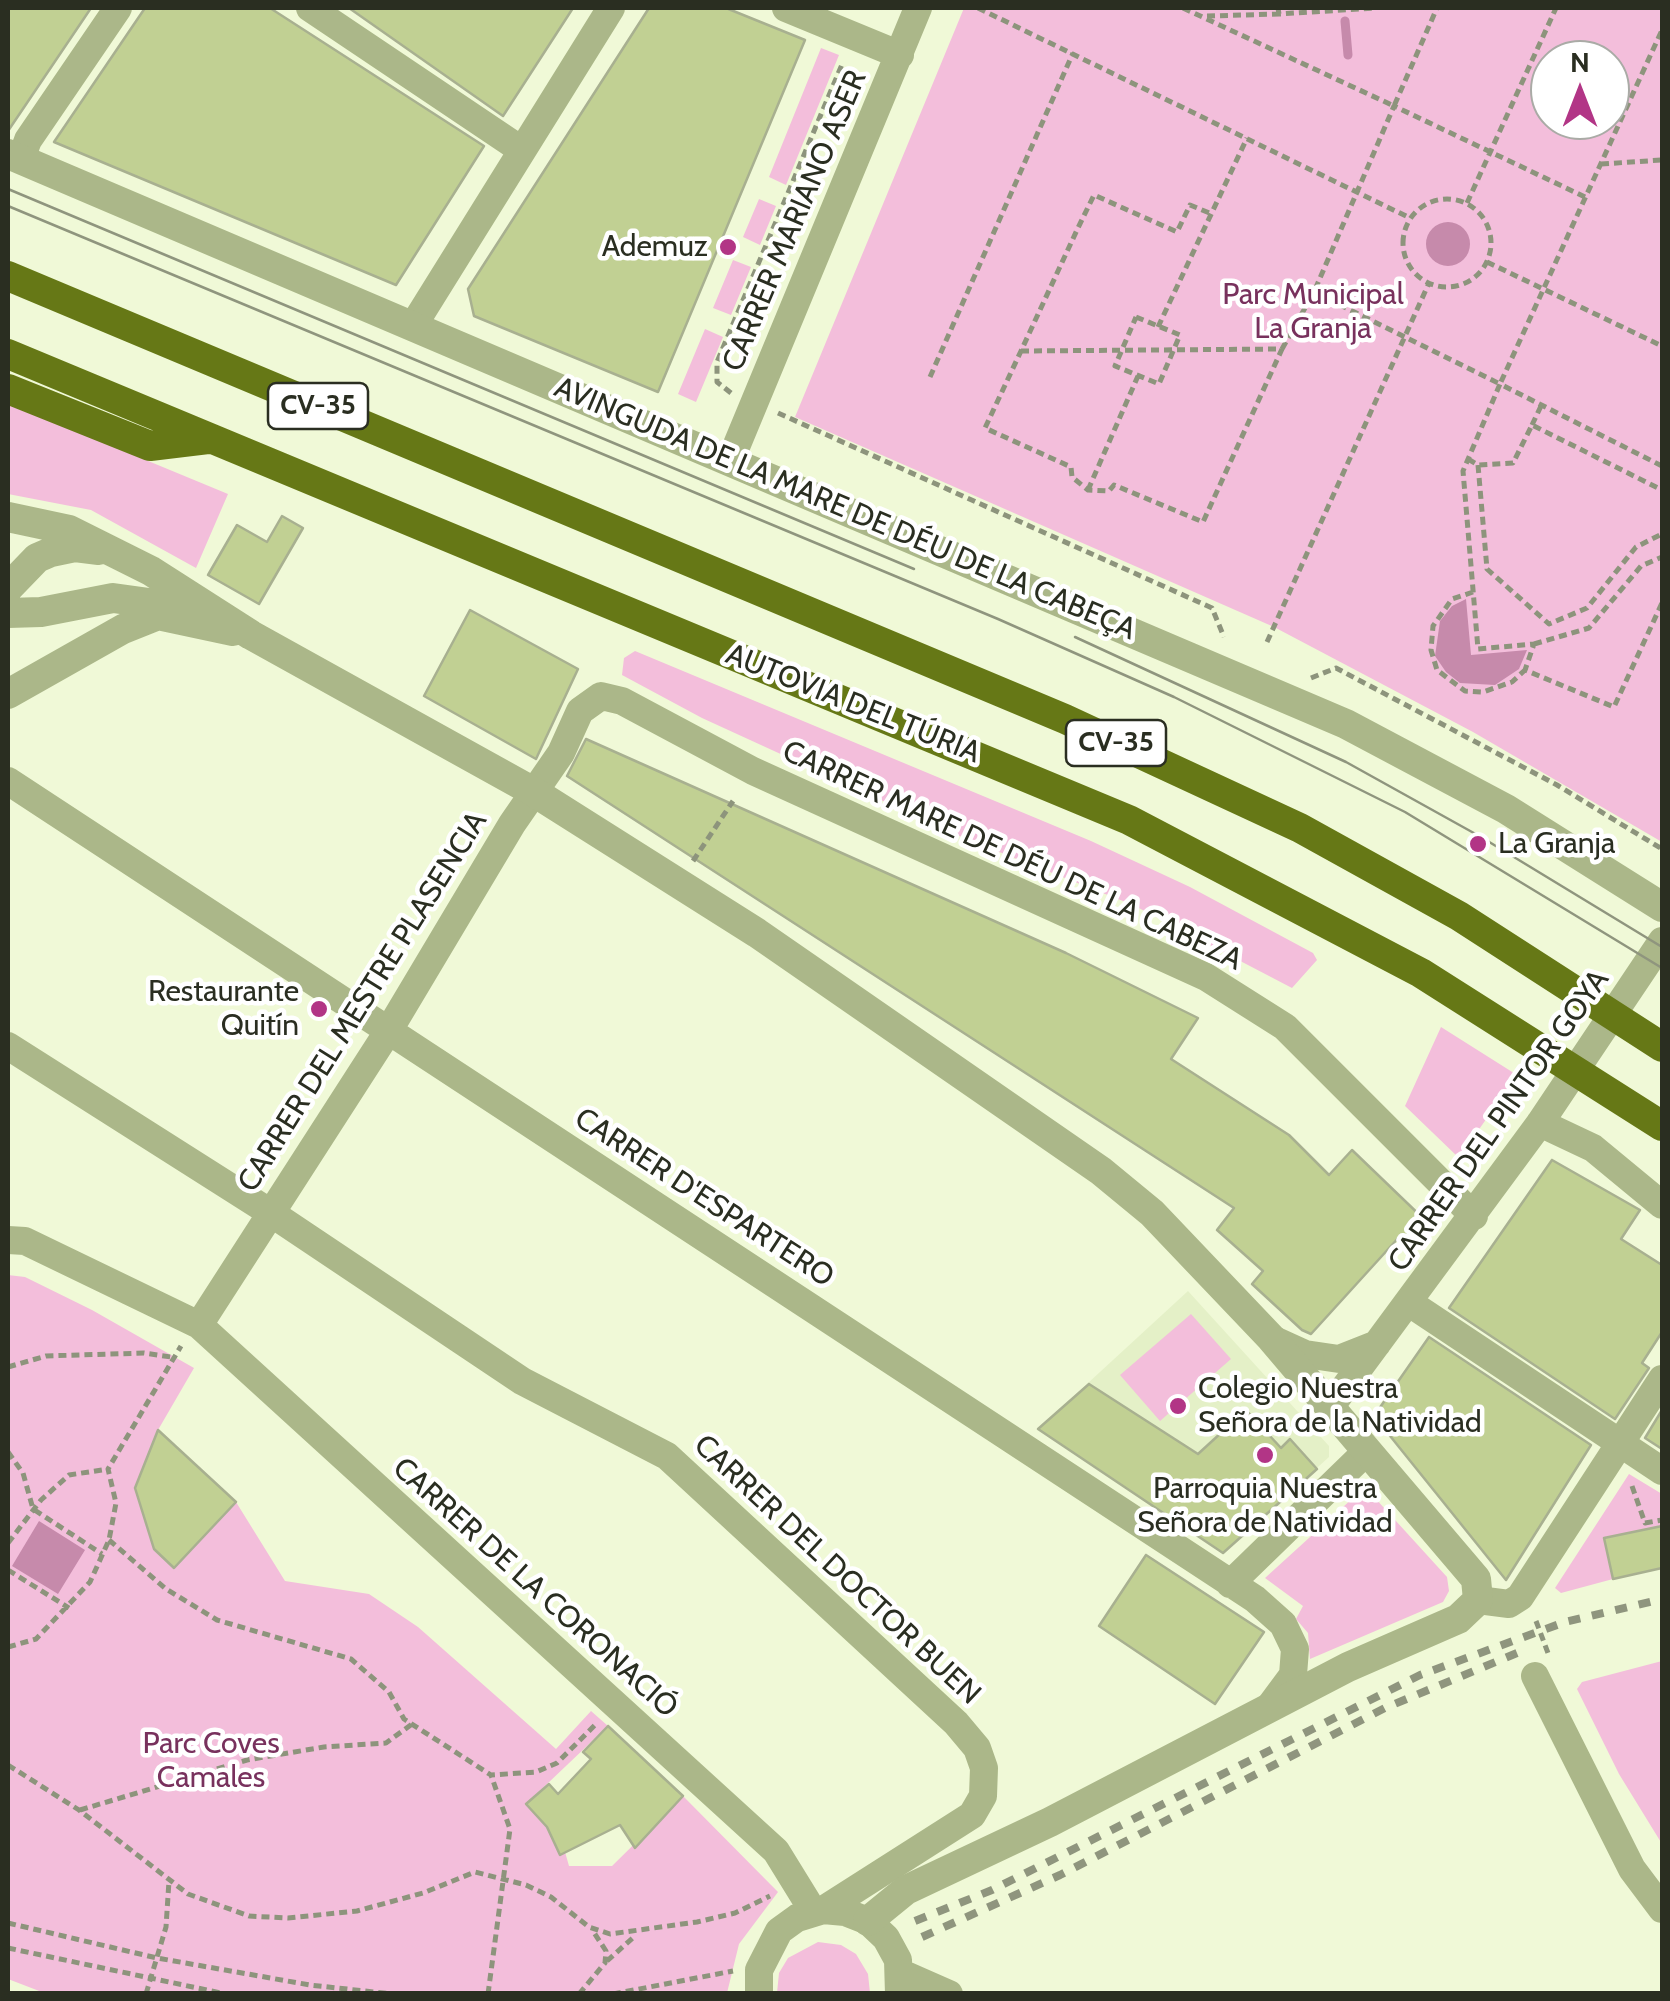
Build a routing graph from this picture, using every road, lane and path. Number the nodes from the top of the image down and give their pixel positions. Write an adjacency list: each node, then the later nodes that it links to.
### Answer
1 (118, 8): 21 (street)
2 (310, 8): 19 (street)
3 (611, 8): 19 (street)
4 (786, 8): 15 (street)
5 (918, 8): 15 (street, CARRER MARIANO ASER)
6 (978, 8): 14 (path)
7 (1183, 8): 12 (path)
8 (1375, 8): 11 (path)
9 (1437, 8): 17 (path)
10 (1556, 8): 20 (path)
11 (1278, 11): 12 (path)
12 (1202, 16): 17 (path)
13 (1662, 30): 23 (path)
14 (1074, 53): 18 (path); 42 (path)
15 (900, 55): 50 (street, CARRER MARIANO ASER)
16 (843, 63): 45 (path)
17 (1394, 106): 20 (path); 24 (path)
18 (1247, 138): 24 (path); 27 (path)
19 (520, 149): 34 (street)
20 (1491, 151): 25 (path); 26 (path)
21 (14, 156): 34 (street, AVINGUDA DE LA MARE DE DÉU DE LA CABEÇA)
22 (1662, 160): 23 (path)
23 (1601, 164): 25 (path)
24 (1358, 191): 28 (path); 33 (path)
25 (1585, 197): 32 (path)
26 (1467, 203): 28 (path); 29 (path)
27 (1212, 214): 35 (path); 39 (path)
28 (1410, 218): 31 (path)
29 (1487, 262): 31 (path); 32 (path)
30 (8, 276): 80 (highway, CV-35)
31 (1429, 283): 36 (path)
32 (1543, 289): 37 (path); 43 (path)
33 (1314, 292): 36 (path); 38 (path)
34 (413, 326): 50 (street, AVINGUDA DE LA MARE DE DÉU DE LA CABEÇA)
35 (1158, 327): 41 (path); 41 (path)
36 (1406, 336): 43 (path); 66 (path)
37 (1662, 346)
38 (1282, 349): 39 (path); 54 (path)
39 (1021, 351): 54 (path)
40 (8, 354): 49 (highway, AUTOVIA DEL TÚRIA / CV-35)
41 (1138, 376): 54 (path)
42 (930, 377)
43 (1500, 384): 46 (path); 51 (path)
44 (8, 389): 49 (highway)
45 (738, 396)
46 (1541, 406): 48 (path); 53 (path)
47 (771, 410): 64 (path)
48 (1532, 425): 52 (path); 55 (path)
49 (211, 438): 83 (highway, AUTOVIA DEL TÚRIA / CV-35)
50 (732, 459): 77 (street, AVINGUDA DE LA MARE DE DÉU DE LA CABEÇA)
51 (1468, 459): 52 (path); 61 (path)
52 (1478, 465): 57 (path)
53 (1662, 466)
54 (1088, 490)
55 (1662, 490)
56 (8, 516): 58 (street)
57 (1662, 534)
58 (112, 553): 60 (street); 65 (street)
59 (1662, 557): 67 (path)
60 (8, 588)
61 (1473, 592): 67 (path); 68 (path)
62 (1662, 603): 68 (path)
63 (8, 613): 65 (street)
64 (1215, 619)
65 (251, 635): 70 (street); 73 (street)
66 (1268, 642)
67 (1534, 644): 68 (path)
68 (1525, 670)
69 (1328, 672): 75 (path)
70 (8, 694)
71 (580, 711): 73 (street, CARRER DEL MESTRE PLASENCIA); 86 (street, CARRER MARE DE DÉU DE LA CABEZA)
72 (8, 780): 79 (street, CARRER D'ESPARTERO)
73 (534, 792): 79 (street, CARRER DEL MESTRE PLASENCIA); 91 (street)
74 (732, 800): 76 (path)
75 (1662, 849)
76 (693, 861)
77 (1662, 907)
78 (1662, 941): 82 (street, CARRER DEL PINTOR GOYA)
79 (390, 1030): 85 (street, CARRER DEL MESTRE PLASENCIA); 106 (street, CARRER D'ESPARTERO)
80 (1653, 1040)
81 (8, 1046): 85 (street, CARRER DEL DOCTOR BUEN)
82 (1540, 1122): 84 (street); 86 (street, CARRER DEL PINTOR GOYA)
83 (1662, 1126)
84 (1662, 1205)
85 (271, 1212): 89 (street, CARRER DEL MESTRE PLASENCIA); 121 (street, CARRER DEL DOCTOR BUEN)
86 (1474, 1216): 88 (street, CARRER DEL PINTOR GOYA)
87 (8, 1240): 89 (street, CARRER DE LA CORONACIÓ)
88 (1411, 1304): 90 (street, CARRER DEL PINTOR GOYA); 97 (street)
89 (199, 1325): 111 (street, CARRER DE LA CORONACIÓ)
90 (1386, 1336): 91 (street, CARRER DEL PINTOR GOYA); 94 (street, CARRER DEL PINTOR GOYA)
91 (1270, 1338): 94 (street)
92 (8, 1367): 98 (path)
93 (1662, 1379): 97 (street)
94 (1330, 1406): 95 (street)
95 (1367, 1451): 106 (street); 107 (street)
96 (8, 1452): 100 (path)
97 (1624, 1456): 99 (street); 101 (path); 107 (street)
98 (108, 1470): 100 (path); 102 (path)
99 (1662, 1471)
100 (33, 1510): 103 (path); 104 (path)
101 (1662, 1520)
102 (110, 1540): 104 (path); 113 (path)
103 (8, 1543)
104 (102, 1554): 108 (path)
105 (8, 1570): 108 (path)
106 (1230, 1584): 112 (street, CARRER D'ESPARTERO)
107 (1478, 1600): 112 (street)
108 (70, 1608): 109 (path)
109 (8, 1648)
110 (1536, 1676): 120 (street)
111 (615, 1706): 115 (path); 121 (street, CARRER DE LA CORONACIÓ)
112 (1270, 1706): 122 (street)
113 (412, 1724): 115 (path); 116 (path)
114 (8, 1766): 116 (path)
115 (491, 1776): 117 (path)
116 (79, 1810): 118 (path)
117 (503, 1879): 118 (path); 124 (path); 135 (path)
118 (169, 1882): 127 (path)
119 (778, 1892): 125 (path)
120 (1662, 1909)
121 (818, 1911): 122 (street); 130 (street)
122 (868, 1922): 131 (street)
123 (8, 1923): 127 (path)
124 (589, 1927): 125 (path); 128 (path)
125 (638, 1933): 128 (path)
126 (8, 1948): 129 (path)
127 (157, 1958): 129 (path); 134 (path)
128 (605, 1964): 136 (path)
129 (151, 1980): 132 (path); 133 (path)
130 (753, 1981): 137 (path)
131 (899, 1983): 138 (street)
132 (146, 1994)
133 (226, 1994)
134 (392, 1994)
135 (488, 1994)
136 (579, 1994)
137 (613, 1994)
138 (949, 1994)

